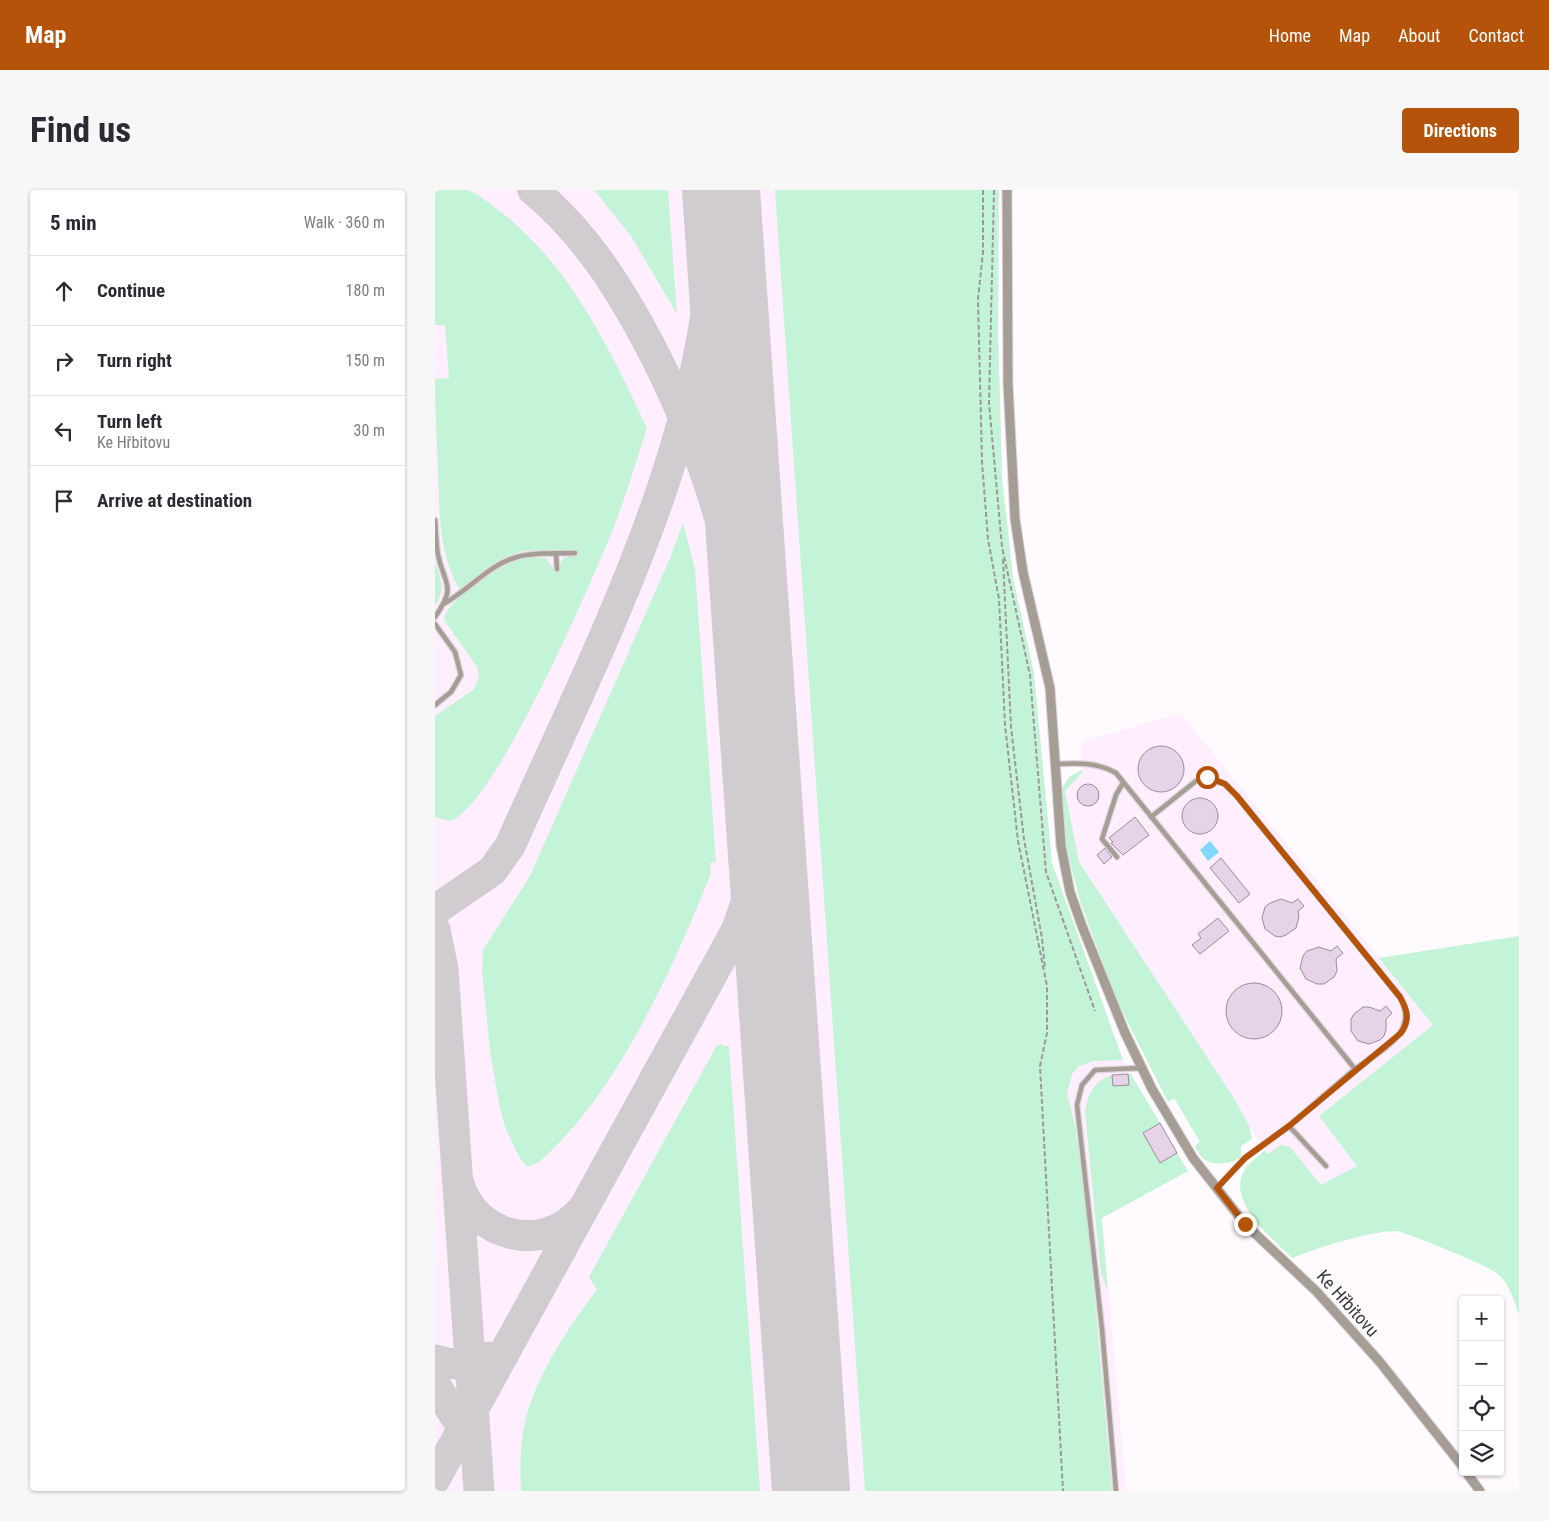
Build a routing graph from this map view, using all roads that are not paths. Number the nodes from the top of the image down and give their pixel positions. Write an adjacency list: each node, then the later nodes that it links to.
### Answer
1 (1007, 190): 10 (street, Ke Hřbitovu)
2 (435, 520): 6 (lane)
3 (575, 553): 4 (lane)
4 (556, 554): 5 (lane); 6 (lane)
5 (557, 569)
6 (445, 603): 7 (lane)
7 (435, 617)
8 (435, 624): 9 (lane)
9 (435, 704)
10 (1056, 764): 11 (lane); 14 (street, Ke Hřbitovu)
11 (1123, 783): 12 (lane); 13 (lane)
12 (1151, 816): 15 (lane); 15 (lane)
13 (1117, 857)
14 (1142, 1068): 18 (street, Ke Hřbitovu); 21 (lane)
15 (1355, 1069): 16 (lane)
16 (1289, 1126): 17 (lane); 18 (lane)
17 (1326, 1166)
18 (1217, 1188): 19 (street, Ke Hřbitovu)
19 (1459, 1462)
20 (1469, 1476): 22 (street)
21 (1116, 1491)
22 (1480, 1491)

